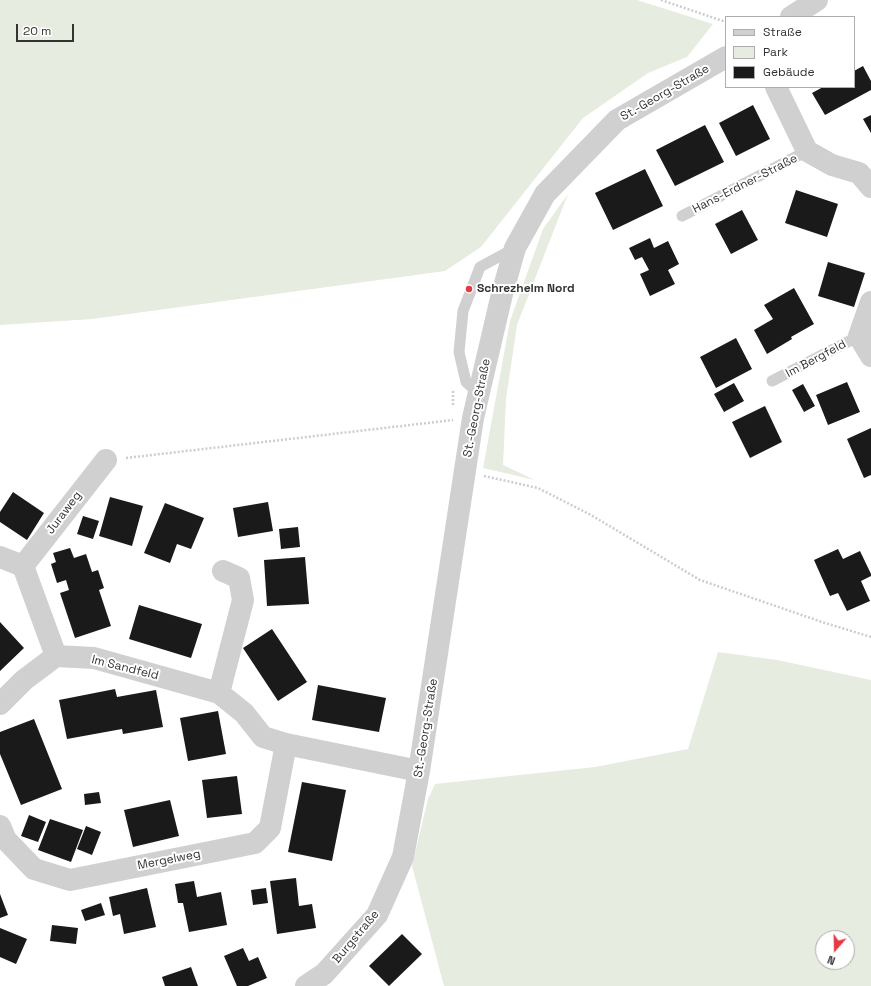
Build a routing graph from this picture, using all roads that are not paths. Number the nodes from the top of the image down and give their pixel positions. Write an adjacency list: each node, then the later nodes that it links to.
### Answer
1 (817, 0): 2 (street)
2 (793, 16)
3 (725, 58): 8 (street, St.-Georg-Straße)
4 (776, 88): 5 (street, Hans-Erdner-Straße)
5 (808, 151): 6 (street, Hans-Erdner-Straße); 7 (lane, Hans-Erdner-Straße)
6 (871, 187)
7 (682, 216)
8 (515, 248): 13 (street, St.-Georg-Straße); 13 (lane)
9 (871, 302): 10 (street, Im Bergfeld)
10 (859, 336): 11 (street, Im Bergfeld); 12 (lane, Im Bergfeld)
11 (871, 356)
12 (772, 381)
13 (478, 393): 22 (street, St.-Georg-Straße)
14 (106, 460): 16 (street, Juraweg)
15 (0, 557): 16 (street)
16 (23, 566): 18 (street)
17 (223, 571): 19 (street)
18 (56, 656): 19 (street, Im Sandfeld); 20 (street)
19 (219, 693): 21 (street, Im Sandfeld)
20 (0, 704)
21 (286, 744): 22 (street, Im Sandfeld); 23 (street, Mergelweg)
22 (419, 771): 24 (street, St.-Georg-Straße)
23 (0, 826)
24 (403, 857): 25 (street, Burgstraße)
25 (306, 986)

